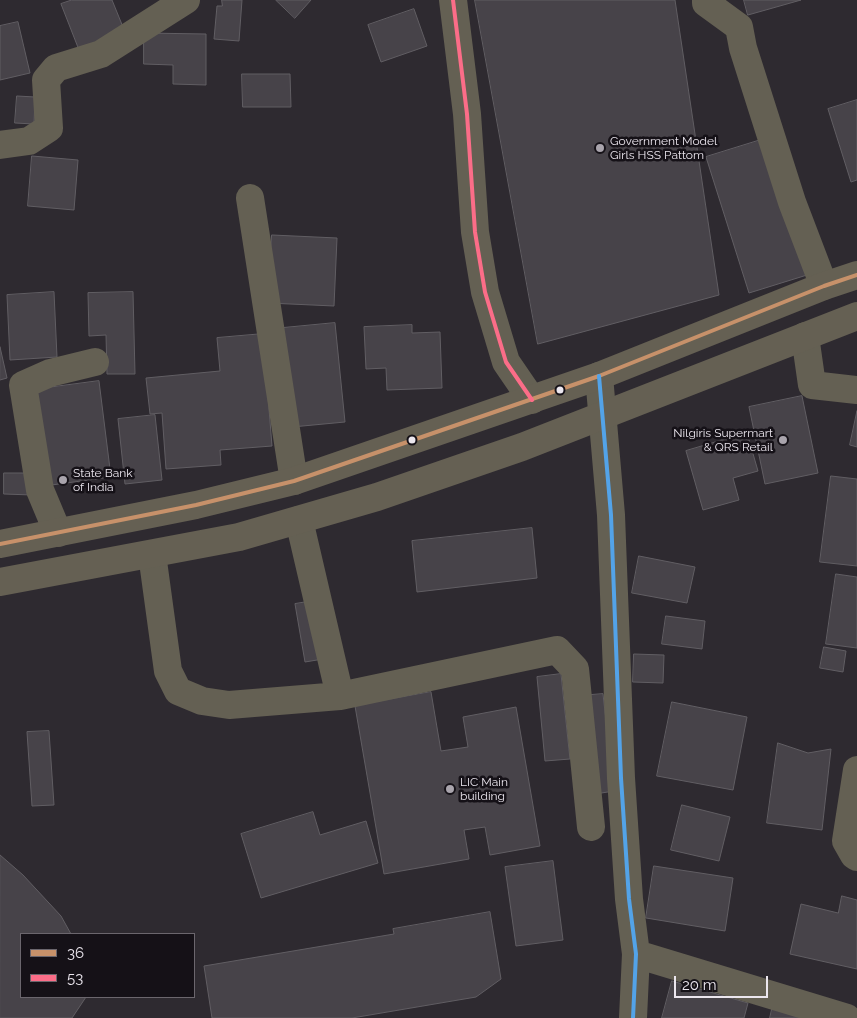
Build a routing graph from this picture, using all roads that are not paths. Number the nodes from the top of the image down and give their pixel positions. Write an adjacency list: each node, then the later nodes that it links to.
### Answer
1 (186, 0): 4 (street)
2 (453, 0): 13 (street)
3 (706, 0): 7 (street)
4 (0, 145)
5 (250, 198): 15 (street)
6 (857, 275): 7 (main road)
7 (824, 286): 11 (main road)
8 (857, 316): 9 (main road)
9 (805, 336): 12 (street); 14 (main road)
10 (95, 362): 17 (street)
11 (599, 376): 13 (main road); 14 (street)
12 (857, 390)
13 (532, 400): 15 (main road)
14 (603, 415): 16 (main road); 25 (street)
15 (294, 481): 17 (main road)
16 (299, 520): 19 (main road); 21 (street)
17 (58, 533): 18 (main road)
18 (0, 544)
19 (152, 554): 20 (main road); 21 (street)
20 (0, 582)
21 (340, 696): 23 (street)
22 (857, 770): 24 (street)
23 (591, 827)
24 (857, 856)
25 (636, 954): 26 (street); 27 (street)
26 (633, 1018)
27 (847, 1018)

